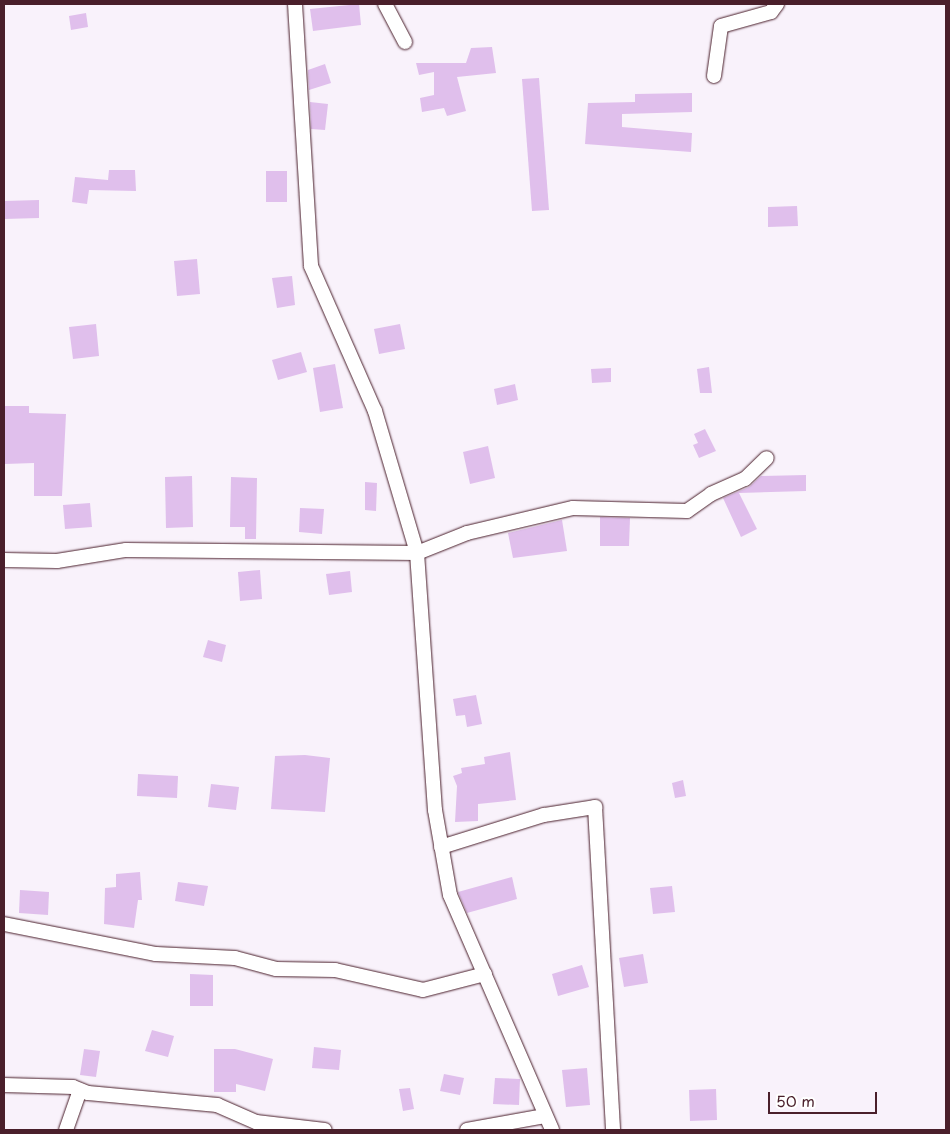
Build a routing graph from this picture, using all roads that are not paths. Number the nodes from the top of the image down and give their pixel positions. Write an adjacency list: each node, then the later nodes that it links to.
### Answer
1 (295, 4): 7 (street)
2 (385, 4): 4 (street)
3 (777, 4): 5 (street)
4 (405, 42)
5 (714, 76)
6 (767, 458): 7 (street)
7 (416, 553): 8 (street); 9 (street)
8 (4, 560)
9 (442, 847): 11 (street); 19 (street)
10 (4, 924): 11 (street)
11 (486, 974): 14 (street)
12 (4, 1085): 13 (street)
13 (80, 1090): 15 (street); 16 (street)
14 (545, 1116): 17 (street); 18 (street)
15 (66, 1130)
16 (325, 1130)
17 (467, 1130)
18 (552, 1130)
19 (613, 1130)

